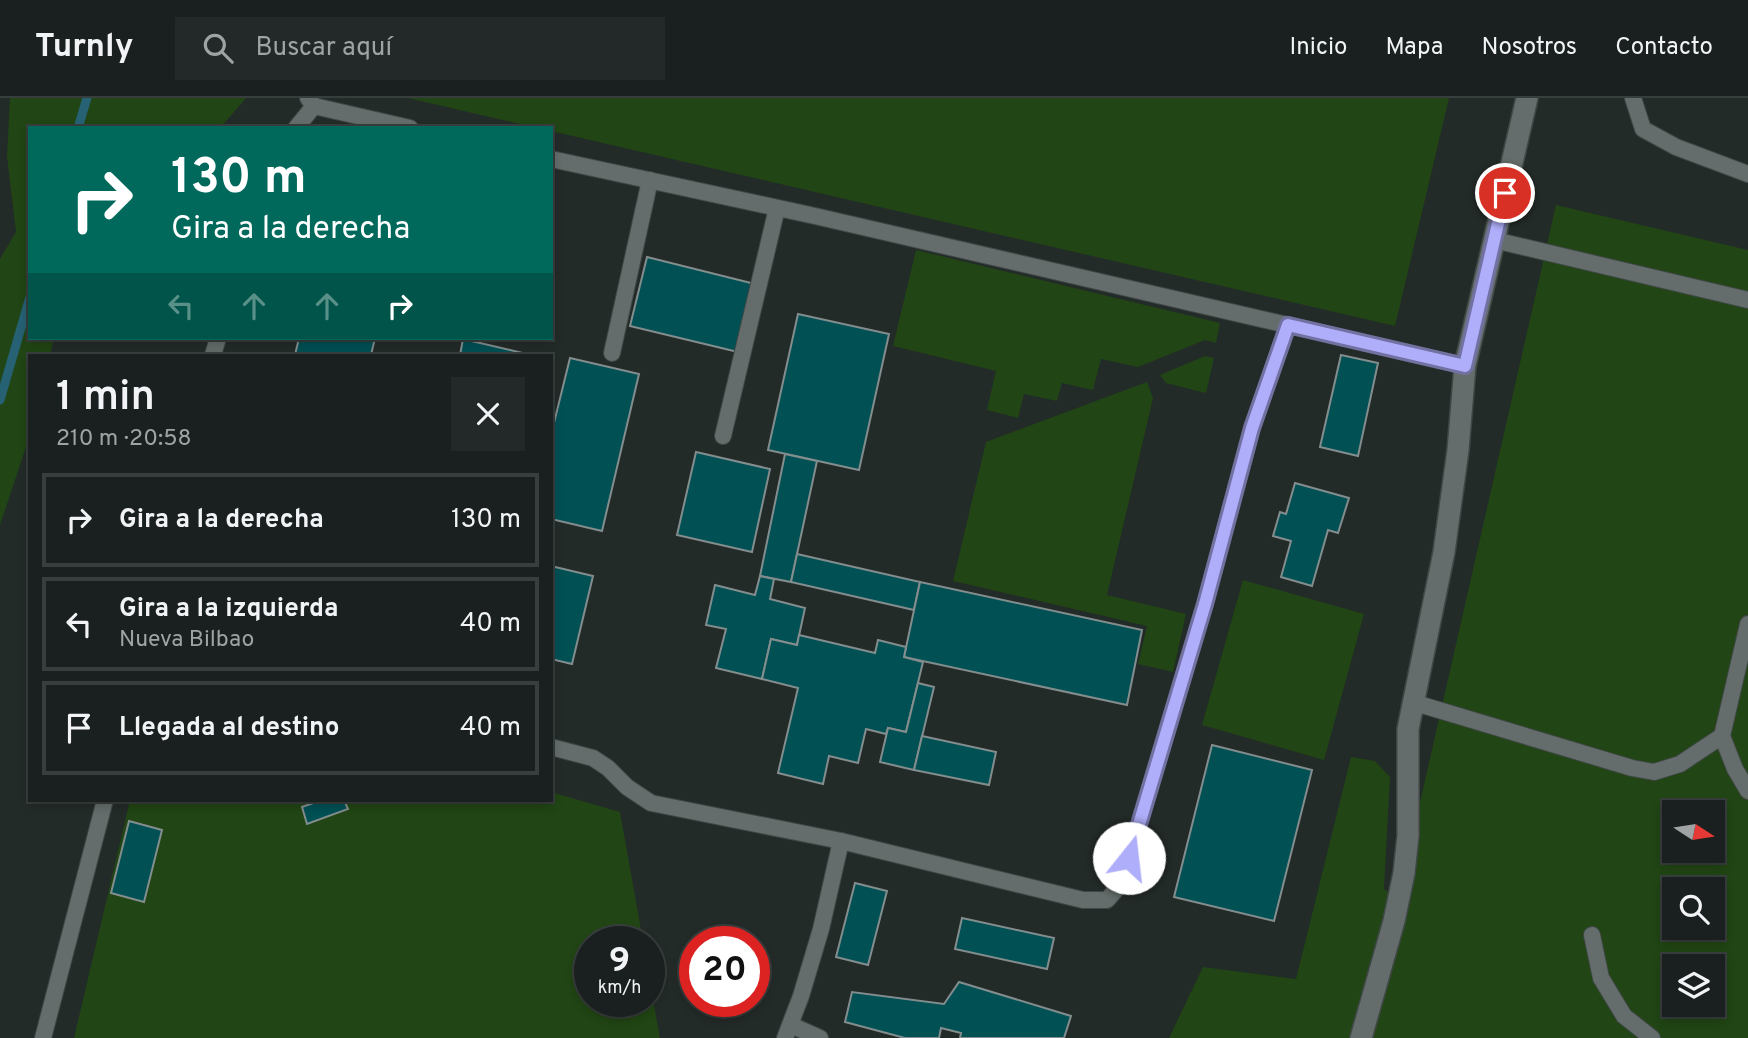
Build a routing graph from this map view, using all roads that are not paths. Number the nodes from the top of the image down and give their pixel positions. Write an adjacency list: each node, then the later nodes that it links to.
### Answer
1 (1527, 98): 10 (street)
2 (1633, 98): 7 (lane)
3 (311, 102): 4 (lane); 5 (lane)
4 (297, 126)
5 (402, 126)
6 (553, 159): 8 (lane)
7 (1748, 174)
8 (650, 180): 9 (lane); 13 (lane)
9 (777, 208): 12 (lane); 15 (lane)
10 (1494, 240): 11 (lane); 14 (street)
11 (1748, 300)
12 (1288, 325): 14 (lane); 22 (lane)
13 (611, 353)
14 (1465, 366): 17 (street)
15 (723, 436)
16 (1748, 624): 18 (lane)
17 (1412, 702): 18 (lane); 27 (street)
18 (1722, 736): 20 (lane)
19 (553, 748): 22 (lane)
20 (1748, 791)
21 (104, 802): 25 (lane)
22 (841, 841): 24 (lane)
23 (1592, 935): 28 (lane)
24 (788, 1032): 26 (lane)
25 (43, 1038)
26 (820, 1038)
27 (1361, 1038)
28 (1652, 1038)

